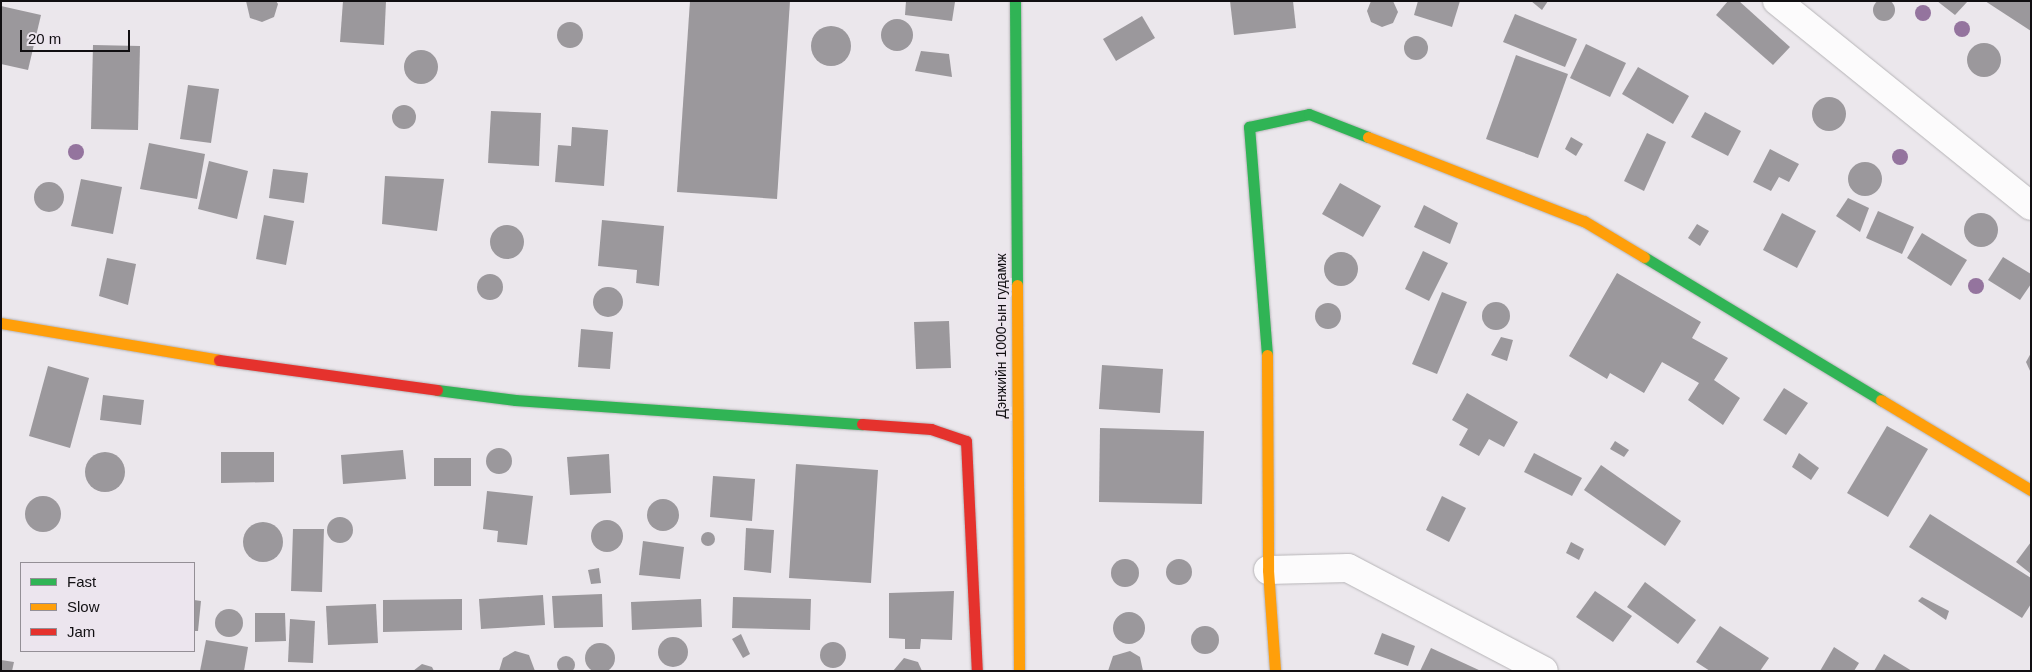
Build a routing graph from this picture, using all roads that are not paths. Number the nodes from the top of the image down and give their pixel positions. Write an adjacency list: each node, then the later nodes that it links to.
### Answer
1 (1015, 1): 8 (street, Дэнжийн 1000-ын гудамж)
2 (1778, 1): 3 (street)
3 (2031, 206)
4 (1, 322): 7 (street)
5 (2031, 490): 6 (street)
6 (1268, 570): 9 (street); 10 (street)
7 (977, 671)
8 (1019, 671)
9 (1275, 671)
10 (1544, 671)

